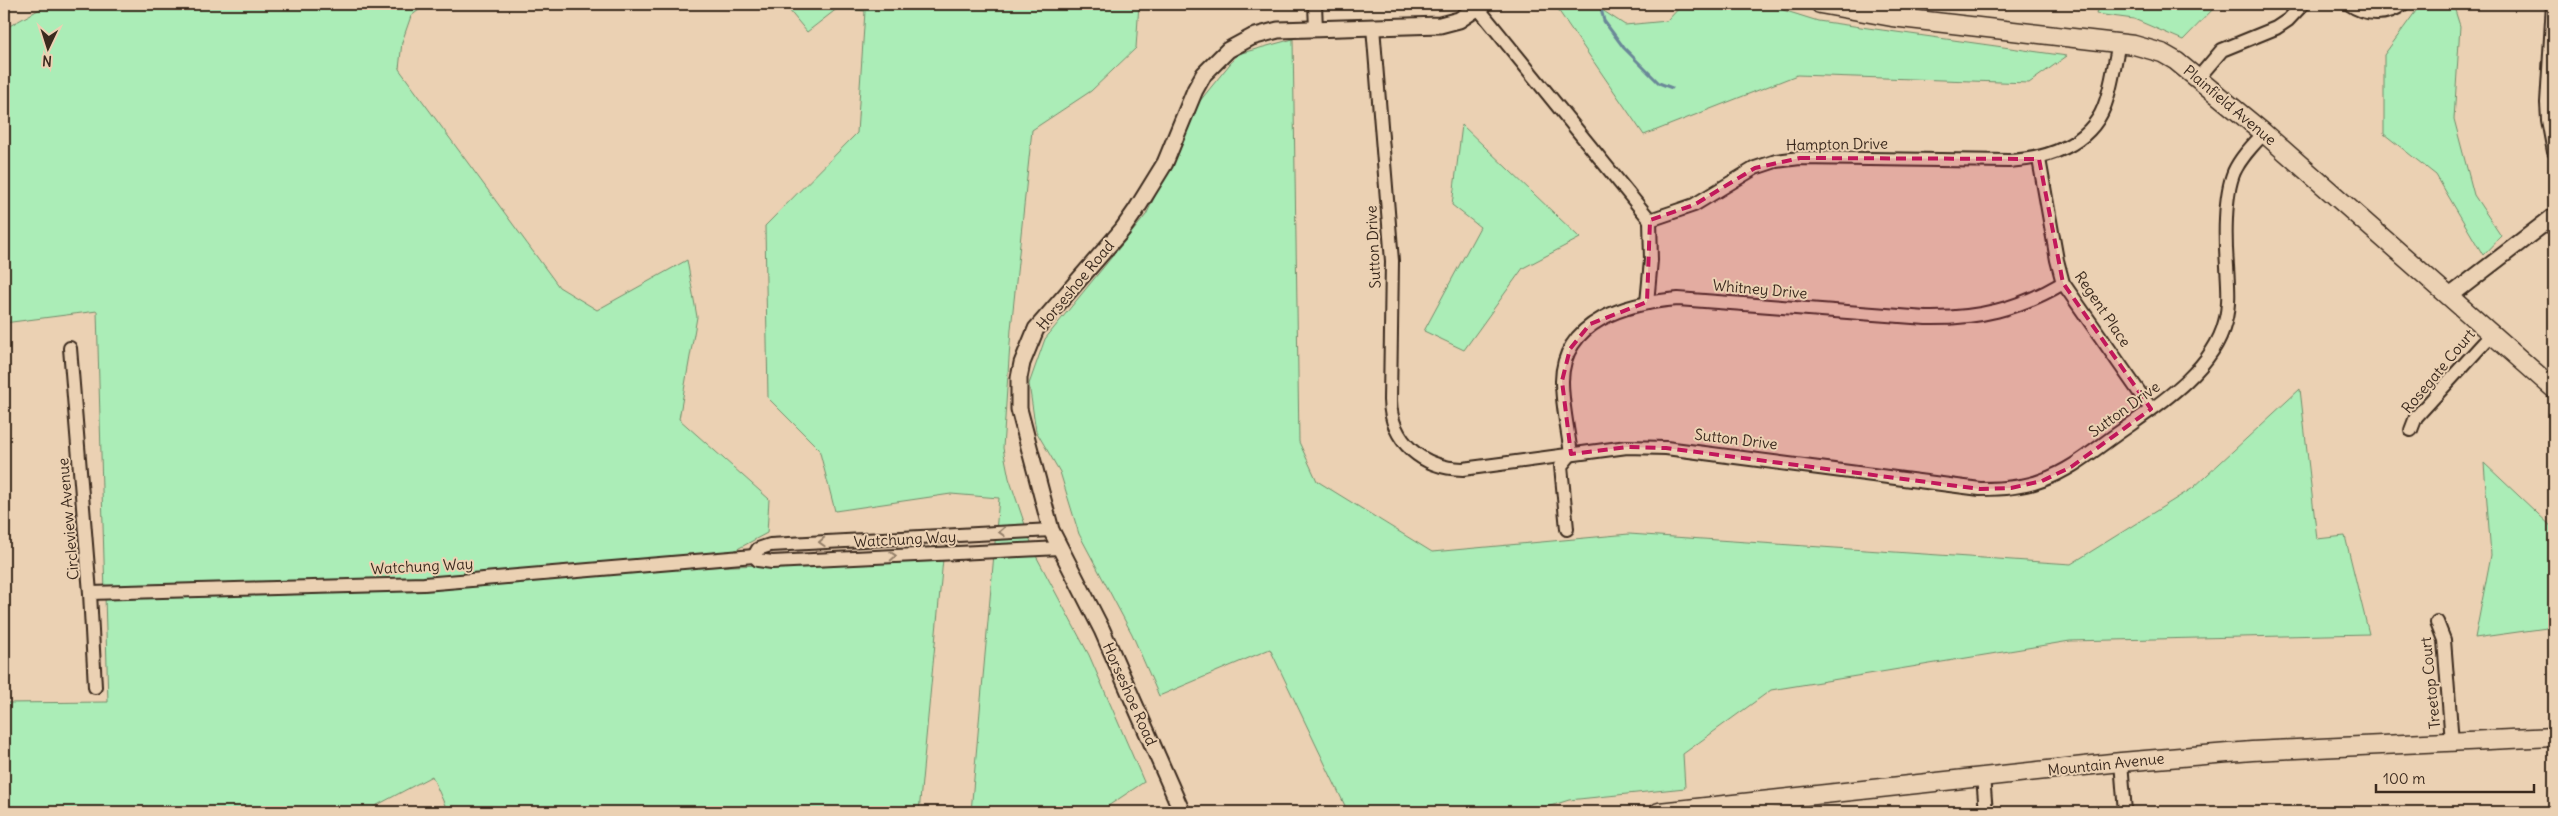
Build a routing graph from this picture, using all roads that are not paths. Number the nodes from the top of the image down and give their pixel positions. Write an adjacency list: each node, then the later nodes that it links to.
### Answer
1 (1315, 4): 9 (street)
2 (1820, 4): 10 (main road, Plainfield Avenue)
3 (2303, 4): 11 (street)
4 (2350, 4): 5 (street)
5 (2403, 4)
6 (2553, 4): 13 (street)
7 (1480, 6): 8 (street, Horseshoe Road); 16 (street)
8 (1372, 27): 9 (street, Horseshoe Road); 25 (street, Sutton Drive)
9 (1316, 29): 27 (street, Horseshoe Road)
10 (2119, 43): 11 (main road, Plainfield Avenue); 14 (street, Hampton Drive)
11 (2199, 77): 12 (main road, Plainfield Avenue)
12 (2264, 133): 18 (main road, Plainfield Avenue); 23 (street, Sutton Drive)
13 (2554, 152)
14 (2039, 159): 16 (street, Hampton Drive); 17 (street, Regent Place)
15 (2554, 216): 18 (street)
16 (1650, 220): 19 (street)
17 (2063, 283): 19 (street, Whitney Drive); 23 (street, Regent Place)
18 (2450, 296): 20 (main road, Plainfield Avenue)
19 (1647, 303): 25 (street, Whitney Drive)
20 (2492, 334): 22 (main road, Plainfield Avenue); 24 (street, Rosegate Court)
21 (70, 348): 30 (street, Circleview Avenue)
22 (2554, 388)
23 (2151, 409): 25 (street, Sutton Drive)
24 (2411, 430)
25 (1571, 454): 26 (street)
26 (1567, 529)
27 (1051, 530): 28 (street, Horseshoe Road); 29 (street, Watchung Way, one-way to 29)
28 (1060, 548): 29 (street, Watchung Way, one-way to 28); 37 (street, Horseshoe Road)
29 (754, 556): 30 (street, Watchung Way)
30 (90, 594): 32 (street, Circleview Avenue)
31 (2438, 622): 34 (street, Treetop Court)
32 (95, 687)
33 (2554, 737): 34 (main road, Mountain Avenue)
34 (2452, 742): 35 (main road, Mountain Avenue)
35 (2121, 762): 36 (main road, Mountain Avenue); 40 (street)
36 (1984, 777): 38 (main road, Mountain Avenue); 39 (street)
37 (1182, 812)
38 (1659, 812)
39 (1986, 812)
40 (2125, 812)

